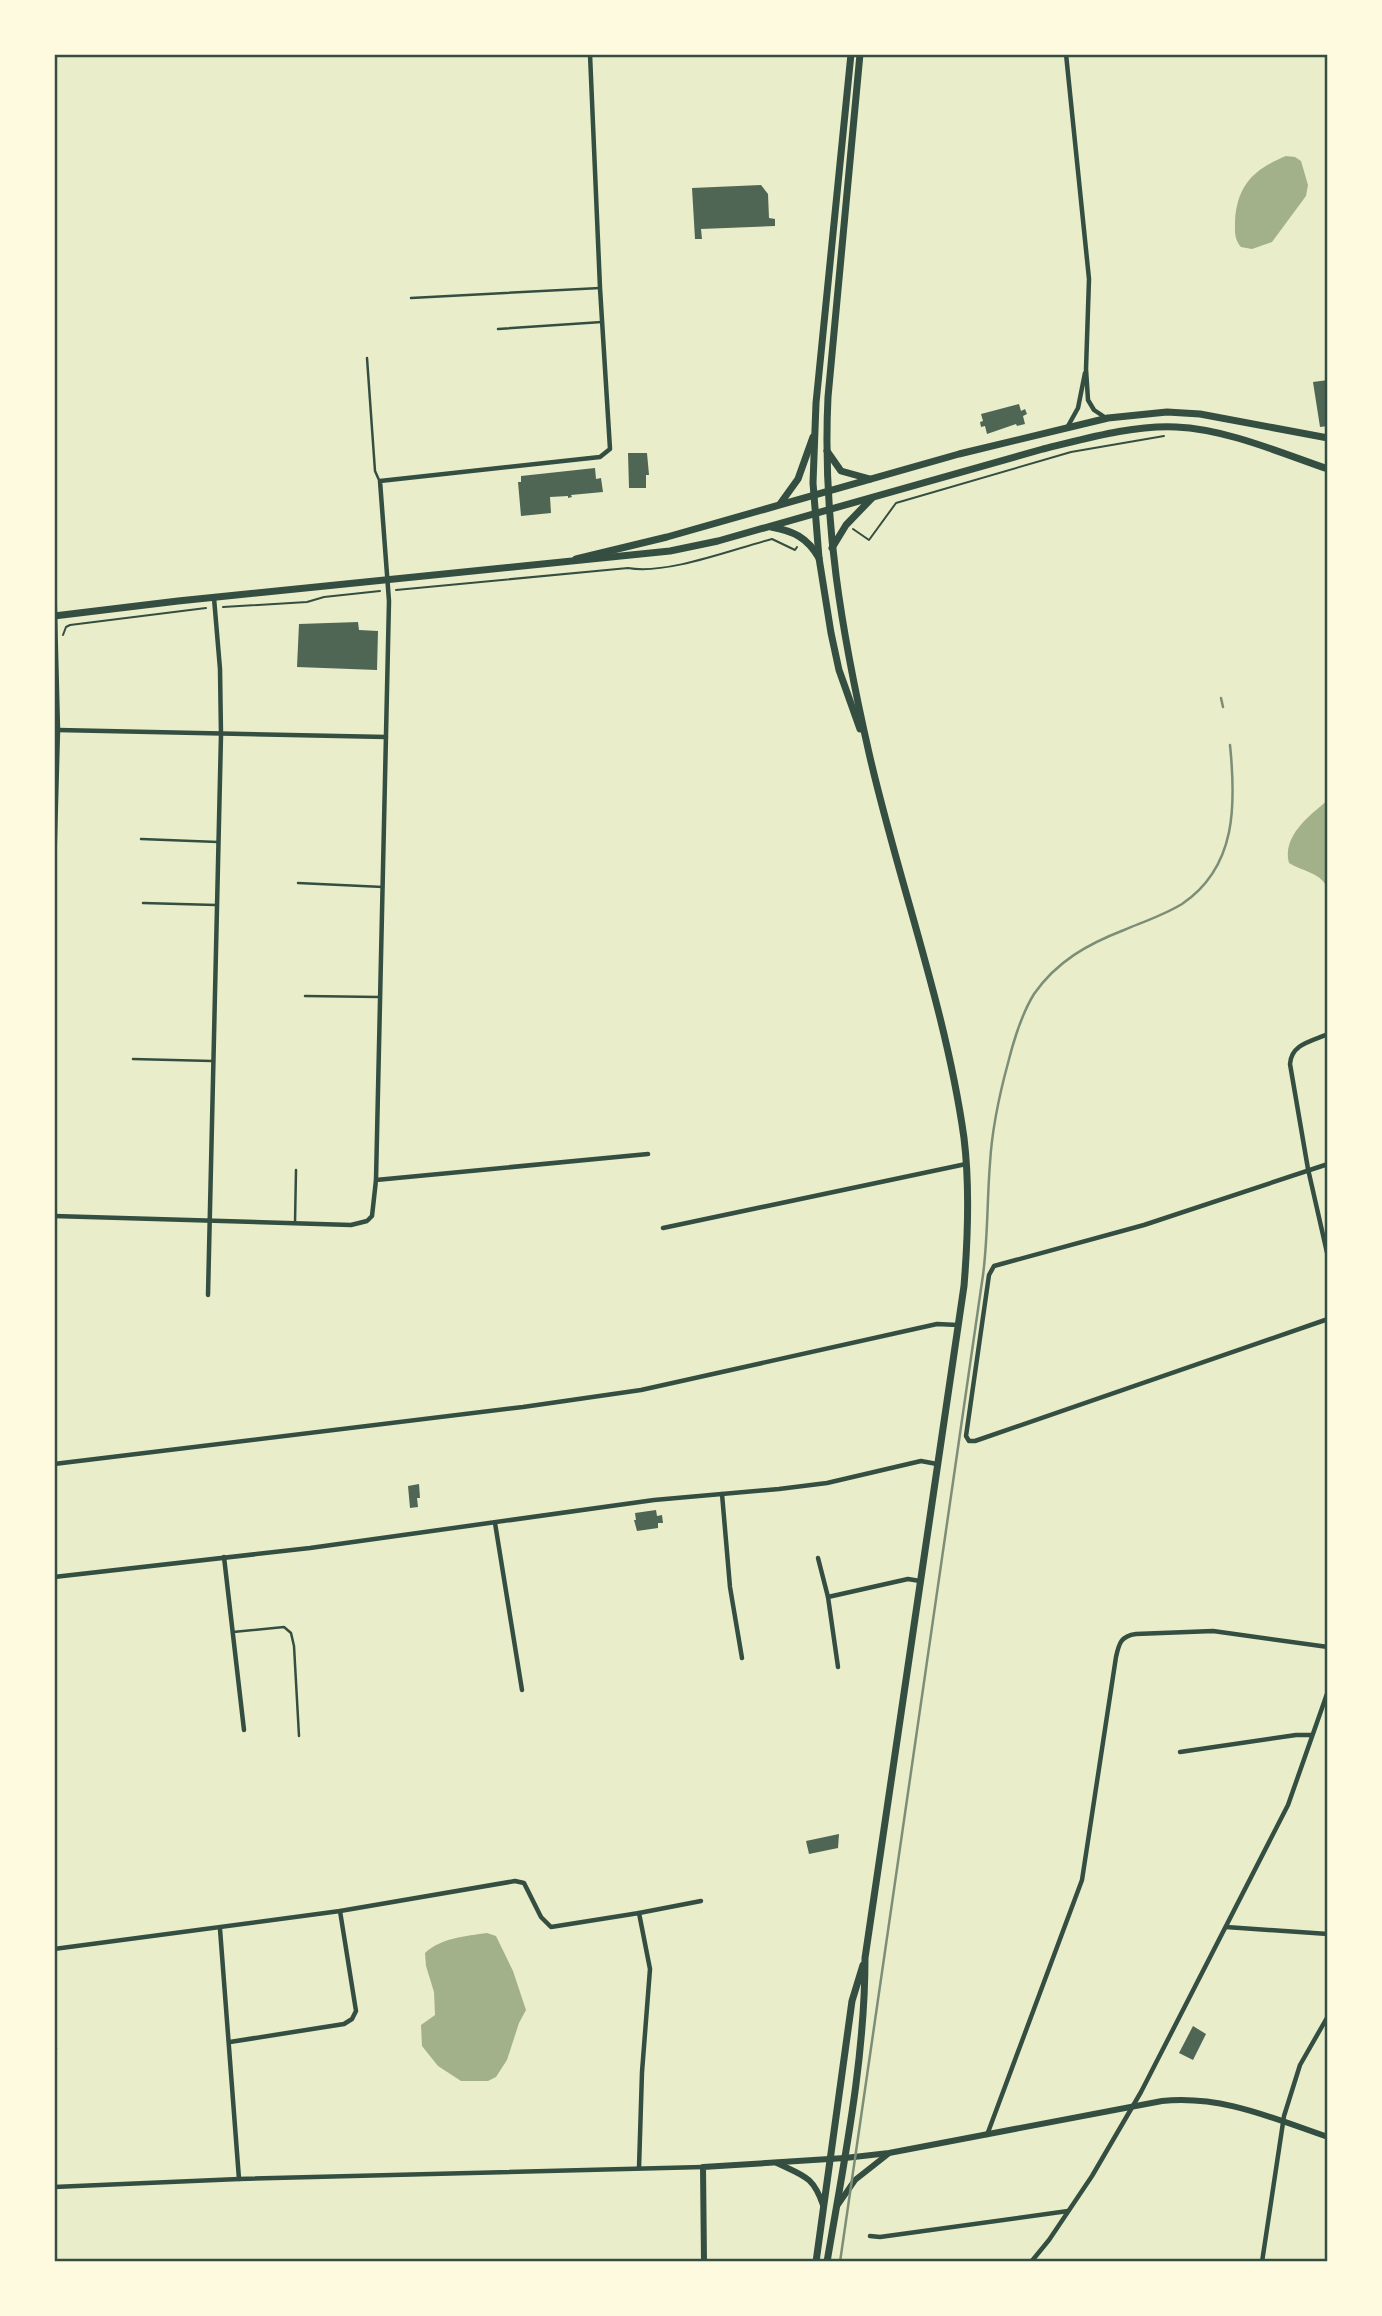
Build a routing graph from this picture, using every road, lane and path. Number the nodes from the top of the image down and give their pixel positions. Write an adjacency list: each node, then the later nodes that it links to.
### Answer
1 (590, 54): 5 (street)
2 (851, 54): 13 (main road)
3 (860, 54): 16 (main road)
4 (1066, 54): 10 (street)
5 (600, 288): 6 (lane); 7 (street)
6 (411, 298)
7 (602, 322): 8 (lane); 19 (street)
8 (498, 329)
9 (367, 358): 19 (lane)
10 (1086, 369): 11 (street); 12 (street)
11 (1108, 418): 12 (main road); 15 (main road)
12 (1068, 426): 18 (main road)
13 (814, 433): 21 (main road); 23 (main road)
14 (1170, 436): 26 (path)
15 (1328, 438)
16 (825, 449): 18 (main road); 20 (main road)
17 (1328, 469): 22 (main road)
18 (870, 479): 20 (main road)
19 (380, 481): 33 (street)
20 (827, 492): 21 (main road); 24 (main road)
21 (813, 495): 23 (main road); 25 (main road)
22 (873, 498): 24 (main road); 26 (main road)
23 (779, 505): 31 (main road)
24 (827, 510): 25 (main road); 28 (main road)
25 (815, 513): 27 (main road); 30 (main road)
26 (846, 525): 28 (main road)
27 (766, 526): 30 (main road); 31 (main road)
28 (832, 549): 42 (main road)
29 (795, 550): 34 (path)
30 (819, 558): 42 (main road)
31 (558, 564): 33 (main road)
32 (54, 575): 37 (street)
33 (388, 581): 34 (street); 35 (main road)
34 (389, 590): 36 (path); 41 (street)
35 (215, 598): 36 (street); 37 (main road)
36 (215, 607): 38 (path); 40 (street)
37 (55, 616): 38 (street)
38 (57, 635): 39 (street)
39 (58, 730): 40 (street); 45 (street)
40 (221, 734): 41 (street); 44 (street)
41 (386, 737): 47 (street)
42 (869, 754): 56 (main road)
43 (141, 839): 44 (lane)
44 (218, 842): 49 (street)
45 (54, 873)
46 (298, 883): 47 (lane)
47 (383, 887): 51 (street)
48 (143, 903): 49 (lane)
49 (216, 905): 54 (street)
50 (305, 996): 51 (lane)
51 (380, 997): 60 (street)
52 (1328, 1034): 58 (street)
53 (133, 1059): 54 (lane)
54 (212, 1061): 62 (street)
55 (648, 1154): 60 (street)
56 (966, 1164): 64 (street); 68 (main road)
57 (1328, 1164): 58 (street)
58 (1308, 1169): 65 (street); 67 (street)
59 (296, 1170): 63 (lane)
60 (376, 1180): 63 (street)
61 (54, 1216): 62 (street)
62 (209, 1221): 63 (street); 66 (street)
63 (295, 1223)
64 (663, 1228)
65 (1328, 1257)
66 (208, 1295)
67 (1328, 1319)
68 (958, 1325): 69 (street); 70 (main road)
69 (54, 1464)
70 (938, 1464): 71 (street); 76 (main road)
71 (722, 1494): 72 (street); 80 (street)
72 (495, 1523): 73 (street); 82 (street)
73 (224, 1557): 75 (street); 78 (street)
74 (818, 1558): 77 (street)
75 (54, 1577)
76 (921, 1581): 77 (street); 95 (main road)
77 (828, 1597): 81 (street)
78 (233, 1632): 84 (street); 86 (lane)
79 (1328, 1647): 100 (street)
80 (742, 1658)
81 (838, 1667)
82 (522, 1690)
83 (1328, 1691): 85 (street)
84 (243, 1730)
85 (1311, 1735): 87 (street); 91 (street)
86 (299, 1736)
87 (1180, 1752)
88 (701, 1901): 90 (street)
89 (340, 1911): 90 (street); 92 (street); 97 (street)
90 (639, 1913): 107 (street)
91 (1226, 1927): 93 (street); 98 (street)
92 (220, 1928): 94 (street); 97 (street)
93 (1328, 1934)
94 (54, 1948)
95 (865, 1958): 103 (main road); 104 (main road)
96 (1328, 2016): 99 (street)
97 (230, 2042): 108 (street)
98 (1133, 2107): 99 (street); 100 (street); 112 (street)
99 (1283, 2122): 101 (street); 118 (street)
100 (987, 2136): 102 (street)
101 (1328, 2137)
102 (889, 2153): 103 (street); 111 (street)
103 (845, 2158): 104 (street); 111 (main road)
104 (831, 2160): 105 (street); 110 (main road)
105 (775, 2162): 106 (street); 110 (street)
106 (703, 2167): 107 (street); 114 (street)
107 (639, 2168): 108 (street)
108 (239, 2179): 109 (street)
109 (54, 2187)
110 (824, 2206): 115 (main road)
111 (836, 2207): 116 (main road)
112 (1069, 2211): 113 (street); 117 (street)
113 (870, 2236)
114 (704, 2262)
115 (816, 2262)
116 (827, 2262)
117 (1031, 2262)
118 (1262, 2262)

